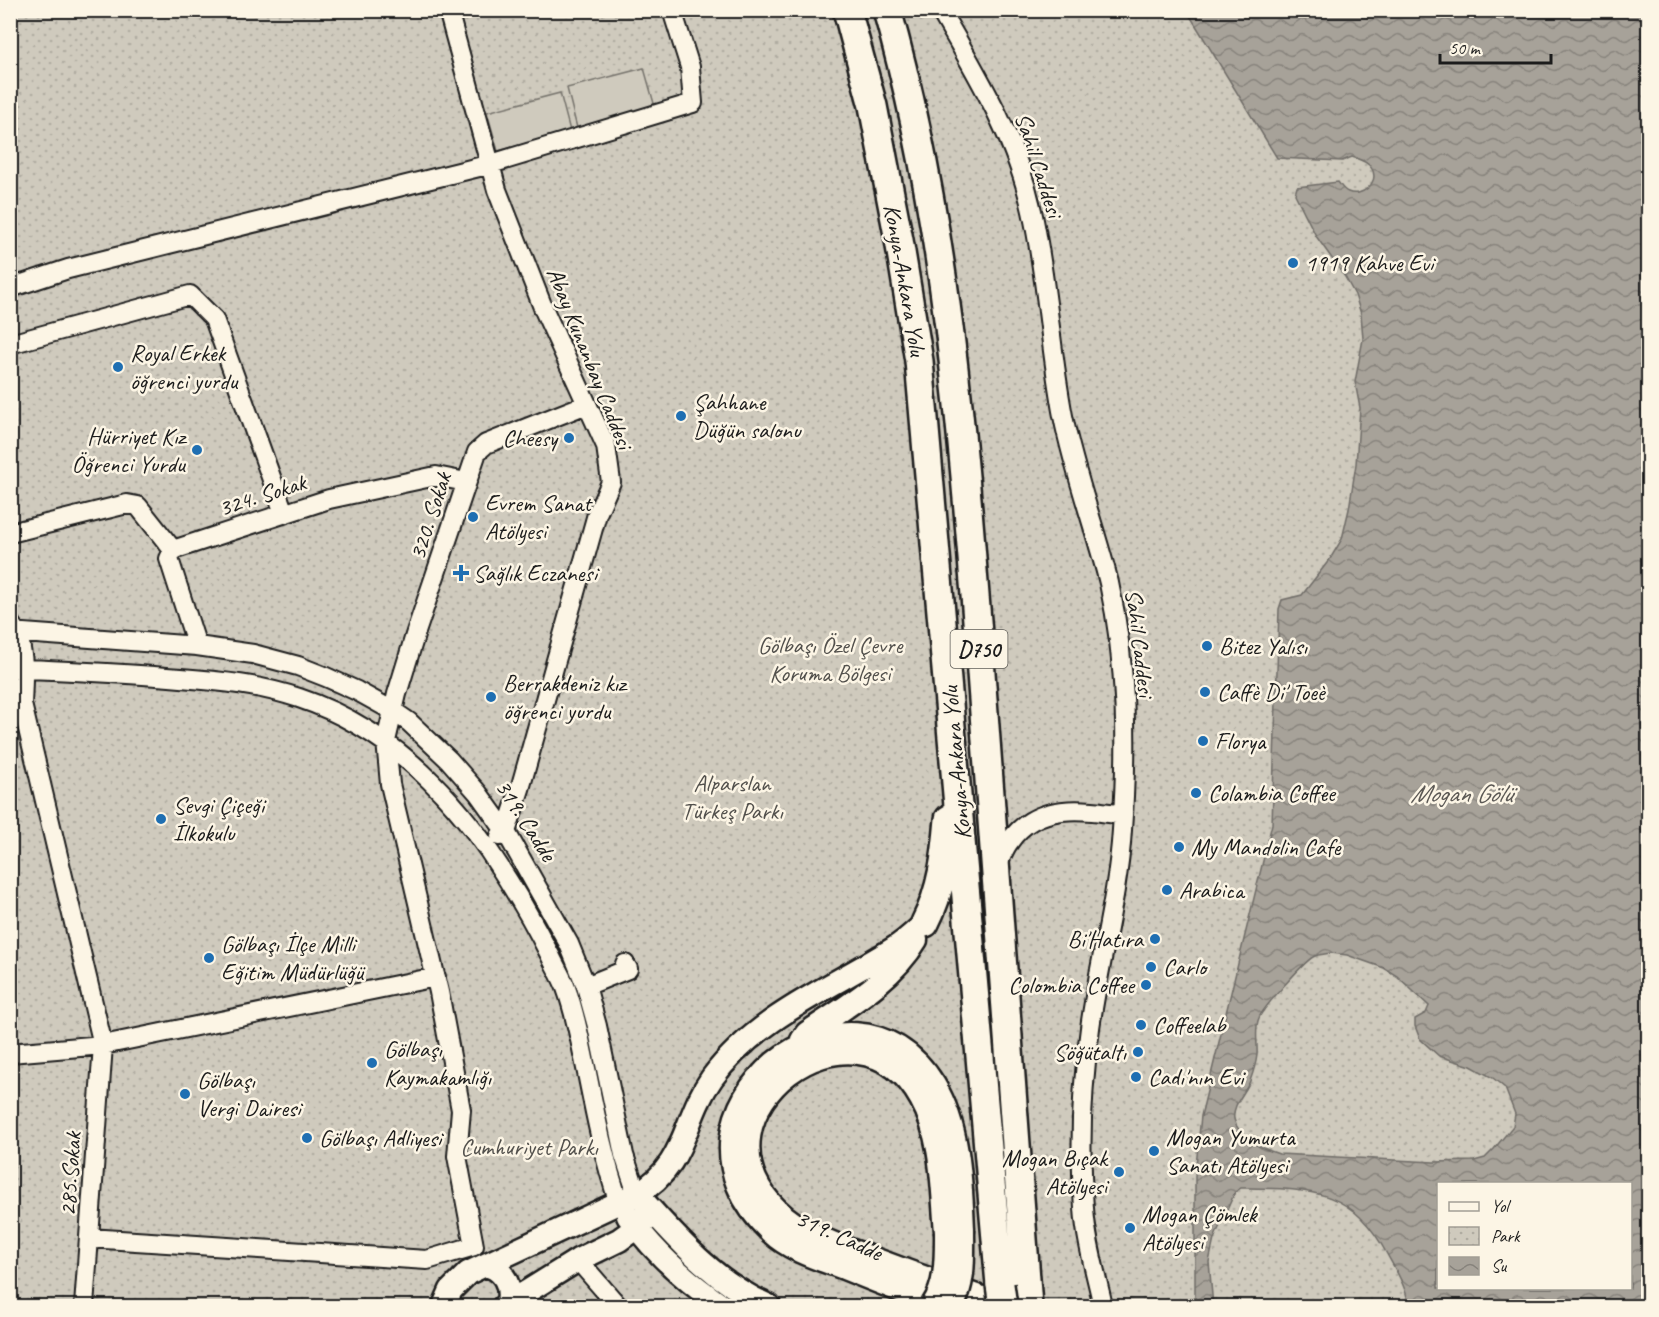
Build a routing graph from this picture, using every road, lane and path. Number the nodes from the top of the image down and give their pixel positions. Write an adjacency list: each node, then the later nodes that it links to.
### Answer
1 (448, 10): 6 (street, Abay Kunanbay Caddesi)
2 (672, 10): 6 (street)
3 (847, 10): 20 (highway, Konya-Ankara Yolu / D750)
4 (887, 10): 24 (highway, D750)
5 (940, 10): 21 (street, Sahil Caddesi)
6 (491, 164): 7 (street); 9 (street, Abay Kunanbay Caddesi)
7 (10, 288)
8 (10, 344): 11 (street)
9 (586, 404): 10 (street, 320. Sokak); 22 (street, Abay Kunanbay Caddesi)
10 (466, 482): 11 (street, 324. Sokak); 18 (street, 320. Sokak)
11 (284, 513): 13 (street, 324. Sokak)
12 (10, 533): 13 (street)
13 (173, 550): 15 (street)
14 (13, 629): 15 (street, 319. Cadde); 16 (street, 285.Sokak)
15 (197, 646): 18 (street, 319. Cadde)
16 (17, 668): 17 (street, 285.Sokak); 19 (street, 319. Cadde)
17 (16, 698): 29 (street, 285.Sokak)
18 (393, 711): 19 (street, 320. Sokak); 22 (street, 319. Cadde)
19 (386, 741): 23 (street, 319. Cadde); 27 (street, 320. Sokak)
20 (955, 755): 25 (highway); 41 (highway, Konya-Ankara Yolu / D750)
21 (1123, 815): 24 (street); 50 (street, Sahil Caddesi)
22 (506, 832): 23 (street); 28 (street, 319. Cadde)
23 (485, 846): 32 (street, 319. Cadde)
24 (996, 868): 41 (highway, D750)
25 (926, 923): 30 (main road); 32 (main road)
26 (625, 964): 28 (street)
27 (436, 977): 29 (street); 37 (street, 320. Sokak)
28 (586, 986): 32 (street, 319. Cadde)
29 (103, 1045): 31 (street); 36 (street, 285.Sokak)
30 (795, 1048): 35 (main road, 319. Cadde); 48 (main road, 319. Cadde)
31 (10, 1053)
32 (628, 1198): 33 (main road, 319. Cadde); 34 (main road, 319. Cadde); 39 (main road)
33 (655, 1214): 34 (main road); 46 (main road, 319. Cadde)
34 (637, 1228): 38 (main road); 45 (main road, 319. Cadde)
35 (955, 1231): 41 (main road, 319. Cadde); 47 (main road, 319. Cadde, bridge); 49 (main road, 319. Cadde, bridge)
36 (89, 1238): 37 (street); 43 (street, 285.Sokak)
37 (451, 1253): 40 (street)
38 (578, 1260): 42 (main road); 44 (street)
39 (486, 1264): 40 (main road); 42 (main road)
40 (453, 1294)
41 (1012, 1299)
42 (506, 1305)
43 (84, 1306)
44 (618, 1306)
45 (722, 1306)
46 (769, 1306)
47 (932, 1306)
48 (941, 1306)
49 (952, 1306)
50 (1103, 1306)

